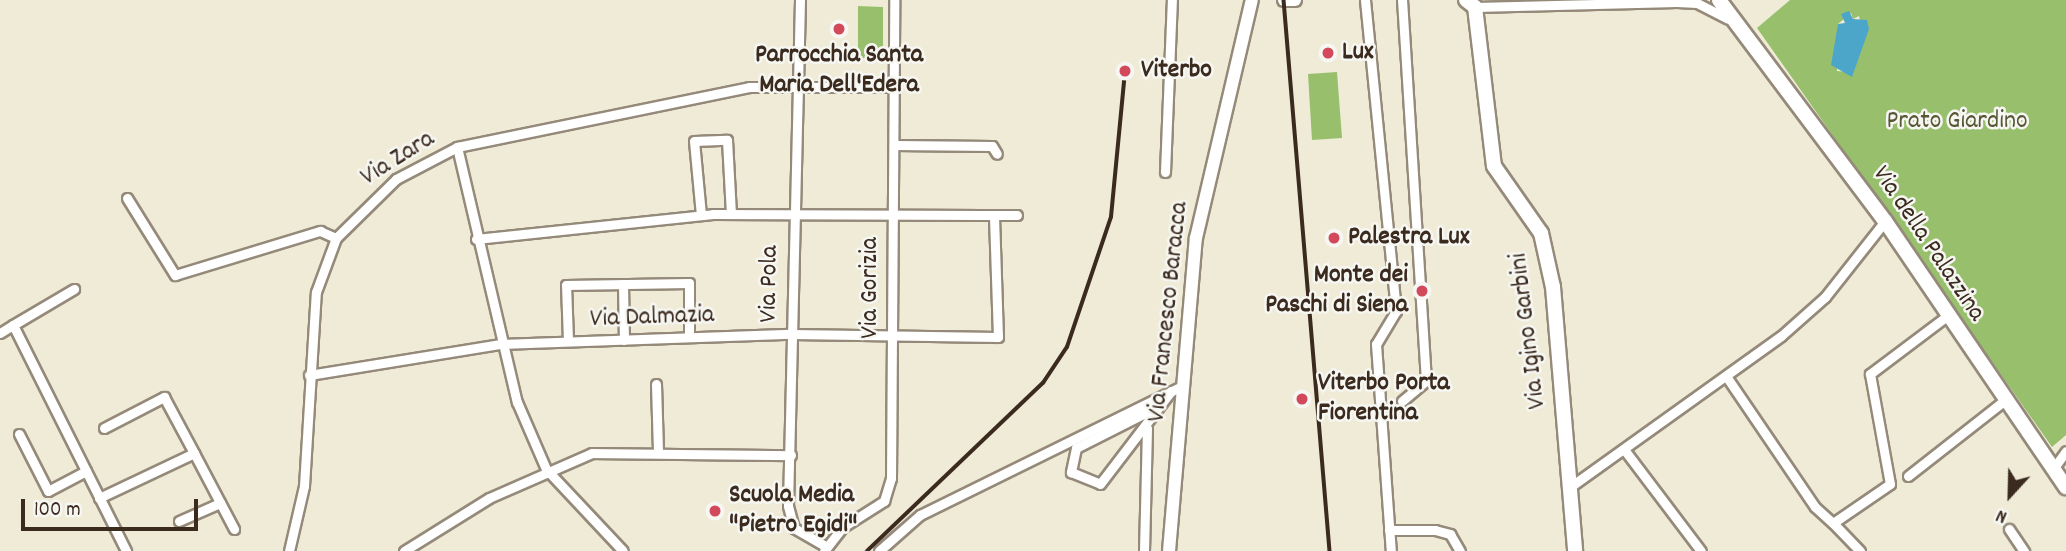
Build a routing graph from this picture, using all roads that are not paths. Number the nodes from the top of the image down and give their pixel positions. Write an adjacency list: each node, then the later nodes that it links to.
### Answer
1 (800, 0): 14 (street, Via Pola)
2 (894, 0): 15 (street, Via Gorizia)
3 (1172, 0): 19 (street)
4 (1252, 0): 44 (main road, Via Francesco Baracca)
5 (1285, 0): 6 (main road)
6 (1295, 0)
7 (1365, 0): 68 (street)
8 (1402, 0): 46 (street)
9 (1586, 0): 12 (street)
10 (1719, 0): 13 (main road, Via della Palazzina)
11 (1471, 3): 12 (street); 60 (main road, Via Igino Garbini)
12 (1624, 3): 13 (street, Via della Palazzina)
13 (1746, 30): 27 (main road, Via della Palazzina)
14 (798, 86): 15 (street, Via Zara); 17 (street, Via Zara); 21 (street, Via Pola)
15 (895, 87): 16 (street, Via Gorizia)
16 (894, 145): 18 (street); 25 (street, Via Gorizia)
17 (457, 147): 28 (street, Via Zara); 29 (street)
18 (997, 154)
19 (1165, 172)
20 (127, 198): 28 (street)
21 (792, 212): 22 (street); 25 (street); 35 (street, Via Pola)
22 (731, 213): 23 (street); 23 (street)
23 (701, 215): 29 (street)
24 (1017, 215): 26 (street)
25 (892, 216): 26 (street); 37 (street, Via Gorizia)
26 (994, 216): 37 (street, Via Dalmazia)
27 (1885, 221): 32 (main road, Via della Palazzina); 42 (street)
28 (336, 238): 41 (street, Via Zara)
29 (476, 239): 40 (street)
30 (623, 284): 36 (street); 38 (street); 39 (street)
31 (74, 289): 33 (street)
32 (1947, 316): 45 (main road, Via della Palazzina); 65 (street)
33 (13, 325): 34 (street); 58 (street)
34 (0, 333)
35 (791, 334): 36 (street, Via Dalmazia); 37 (street, Via Dalmazia); 55 (street, Via Pola)
36 (690, 337): 38 (street, Via Dalmazia)
37 (892, 337): 69 (street, Via Gorizia)
38 (624, 340): 39 (street, Via Dalmazia)
39 (568, 341): 40 (street, Via Dalmazia)
40 (500, 344): 41 (street, Via Dalmazia); 56 (street)
41 (309, 375): 71 (street, Via Zara)
42 (1726, 376): 53 (street); 65 (street)
43 (656, 384): 51 (street)
44 (1177, 388): 47 (street); 74 (street); 76 (main road, Via Francesco Baracca)
45 (2006, 400): 57 (main road, Via della Palazzina); 59 (street)
46 (1402, 401)
47 (1158, 406): 48 (street); 48 (street)
48 (1150, 420): 75 (street)
49 (104, 428): 54 (street)
50 (19, 434): 58 (street)
51 (658, 451): 55 (street); 56 (street)
52 (2066, 451): 57 (street)
53 (1626, 452): 60 (street); 80 (street)
54 (194, 453): 62 (street); 63 (street)
55 (791, 455): 69 (street, Via Pola)
56 (546, 469): 72 (street); 73 (street)
57 (2053, 469): 61 (main road, Via della Palazzina)
58 (86, 471): 62 (street)
59 (1908, 476)
60 (1570, 487): 79 (main road, Via Igino Garbini)
61 (2066, 487)
62 (99, 498): 70 (street)
63 (220, 503): 64 (street); 66 (street)
64 (179, 521)
65 (1833, 523): 81 (street)
66 (234, 529)
67 (2009, 529): 82 (street)
68 (1389, 530): 77 (street); 78 (street)
69 (826, 549)
70 (126, 551)
71 (289, 551)
72 (404, 551)
73 (623, 551)
74 (879, 551)
75 (1144, 551)
76 (1169, 551)
77 (1391, 551)
78 (1460, 551)
79 (1575, 551)
80 (1700, 551)
81 (1860, 551)
82 (2024, 551)

